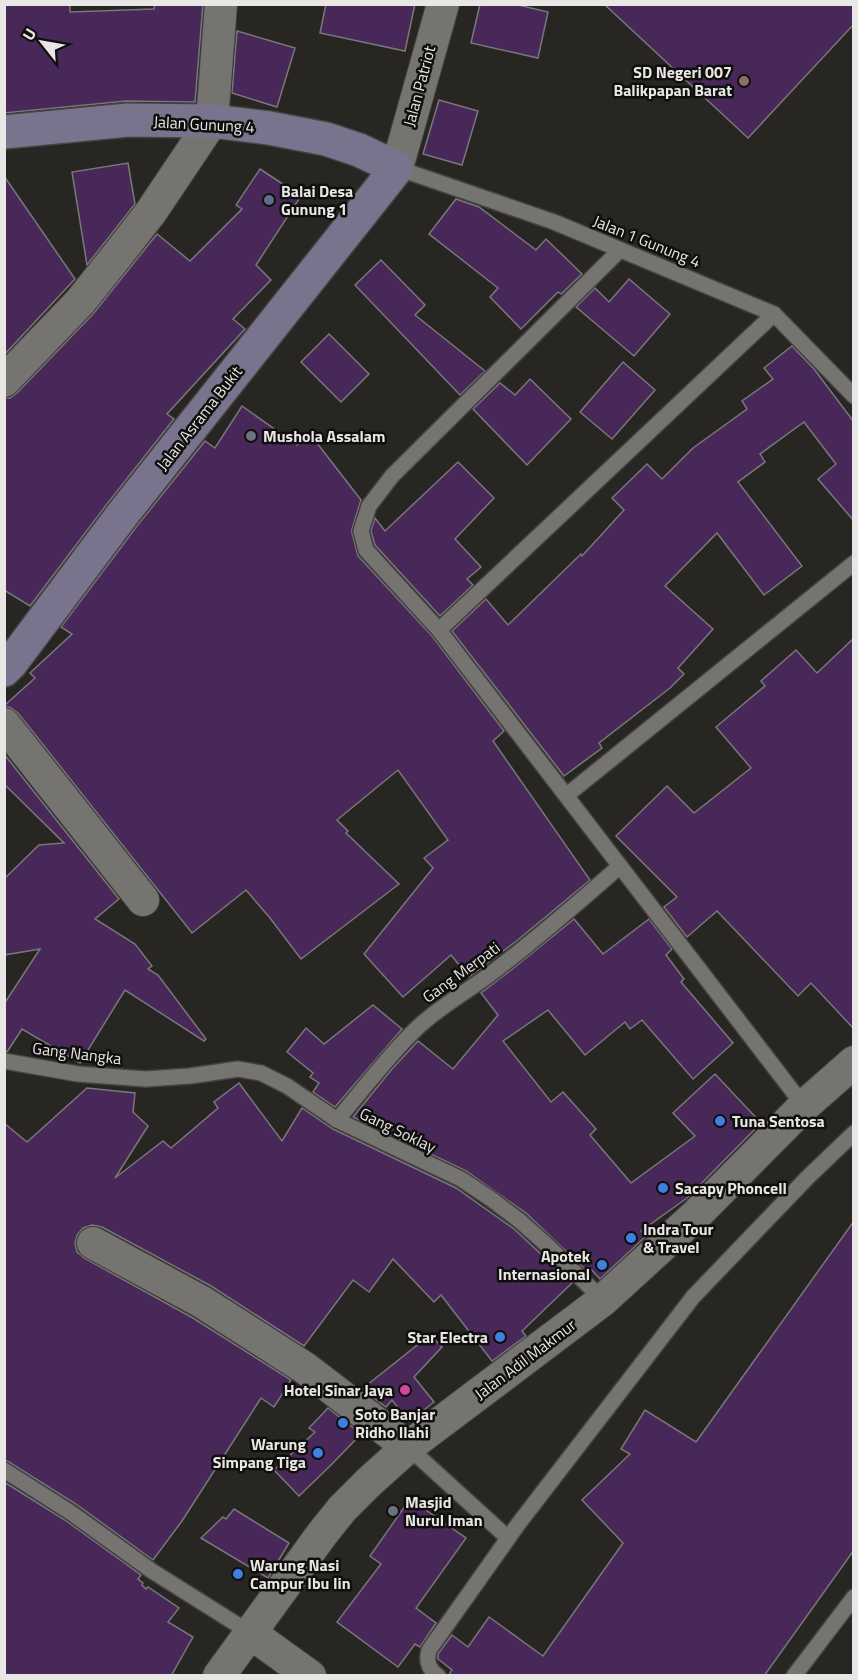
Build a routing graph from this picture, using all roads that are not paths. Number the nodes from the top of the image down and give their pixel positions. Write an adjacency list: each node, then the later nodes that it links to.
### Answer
1 (221, 4): 3 (street)
2 (443, 4): 5 (street, Jalan Patriot)
3 (212, 121): 4 (street, Jalan Gunung 4); 5 (street, Jalan Gunung 4); 8 (street)
4 (4, 132)
5 (397, 168): 6 (lane, Jalan 1 Gunung 4); 12 (street, Jalan Asrama Bukit)
6 (620, 250): 7 (lane, Jalan 1 Gunung 4); 11 (lane)
7 (774, 314): 9 (lane, Jalan 1 Gunung 4); 11 (lane)
8 (4, 381)
9 (854, 396)
10 (854, 563): 14 (lane)
11 (440, 630): 14 (lane)
12 (4, 670)
13 (4, 724): 16 (street)
14 (567, 795): 15 (lane)
15 (620, 866): 20 (lane); 21 (lane, Gang Merpati)
16 (143, 900)
17 (4, 1060): 19 (lane, Gang Nangka)
18 (854, 1062): 20 (street, Jalan Adil Makmur)
19 (146, 1079): 21 (lane, Gang Soklay)
20 (804, 1106): 24 (street, Jalan Adil Makmur)
21 (337, 1120): 24 (lane, Gang Soklay)
22 (854, 1134): 27 (lane)
23 (93, 1243): 25 (street)
24 (603, 1300): 25 (street, Jalan Adil Makmur)
25 (408, 1447): 27 (lane); 29 (street, Jalan Adil Makmur)
26 (4, 1470): 29 (lane)
27 (508, 1538): 32 (lane)
28 (854, 1597): 33 (lane)
29 (249, 1632): 30 (street, Jalan Adil Makmur); 31 (street)
30 (219, 1676)
31 (310, 1676)
32 (438, 1676)
33 (794, 1676)

